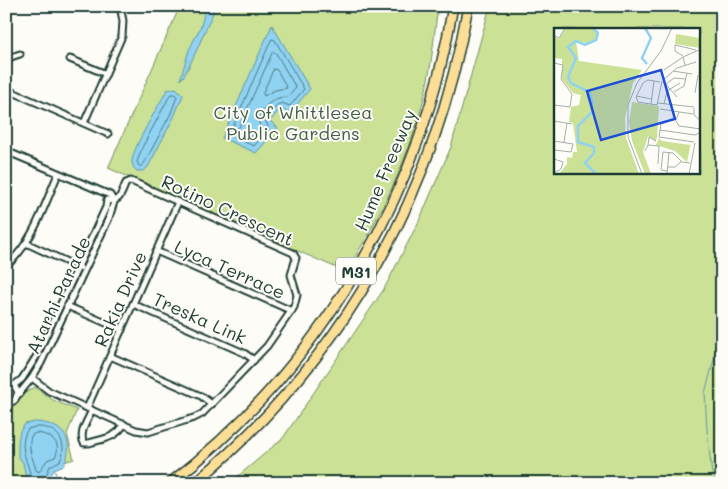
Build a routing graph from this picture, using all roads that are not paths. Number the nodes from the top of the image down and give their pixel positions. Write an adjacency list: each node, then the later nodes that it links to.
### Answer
1 (120, 6): 7 (street)
2 (453, 6): 35 (highway, Hume Freeway / M31)
3 (468, 6): 36 (highway, Hume Freeway / M31)
4 (20, 54): 6 (street)
5 (70, 58): 7 (street)
6 (6, 62)
7 (106, 74): 9 (street)
8 (6, 89): 9 (street)
9 (84, 123): 10 (street)
10 (108, 134)
11 (6, 152): 12 (street)
12 (58, 174): 13 (street); 15 (street)
13 (111, 200): 14 (street, Rotino Crescent); 18 (street, Atarhi Parade); 19 (street, Atarhi Parade)
14 (178, 202): 16 (street, Rakia Drive); 23 (street, Rotino Crescent)
15 (26, 243): 17 (street); 18 (street)
16 (156, 251): 21 (street, Rakia Drive); 23 (street, Lyca Terrace)
17 (6, 266)
18 (78, 268): 19 (street); 20 (street, Atarhi Parade)
19 (85, 271): 22 (street, Atarhi Parade)
20 (62, 303): 22 (street); 29 (street, Atarhi Parade)
21 (133, 304): 24 (street, Rakia Drive); 26 (street, Treska Link)
22 (68, 306): 24 (street); 27 (street, Atarhi Parade)
23 (292, 311): 26 (street, Rotino Crescent)
24 (122, 330): 25 (street, Rakia Drive)
25 (110, 356): 32 (street); 33 (street, Rakia Drive)
26 (254, 360): 32 (street, Rotino Crescent)
27 (32, 378): 30 (street, Atarhi Parade); 33 (street, Rotino Crescent)
28 (6, 380): 29 (street)
29 (10, 385): 30 (street)
30 (18, 396): 31 (street)
31 (6, 402)
32 (212, 404): 34 (street, Rotino Crescent)
33 (89, 409): 34 (street, Rotino Crescent); 34 (street, Rakia Drive)
34 (124, 424)
35 (170, 483)
36 (195, 483)

